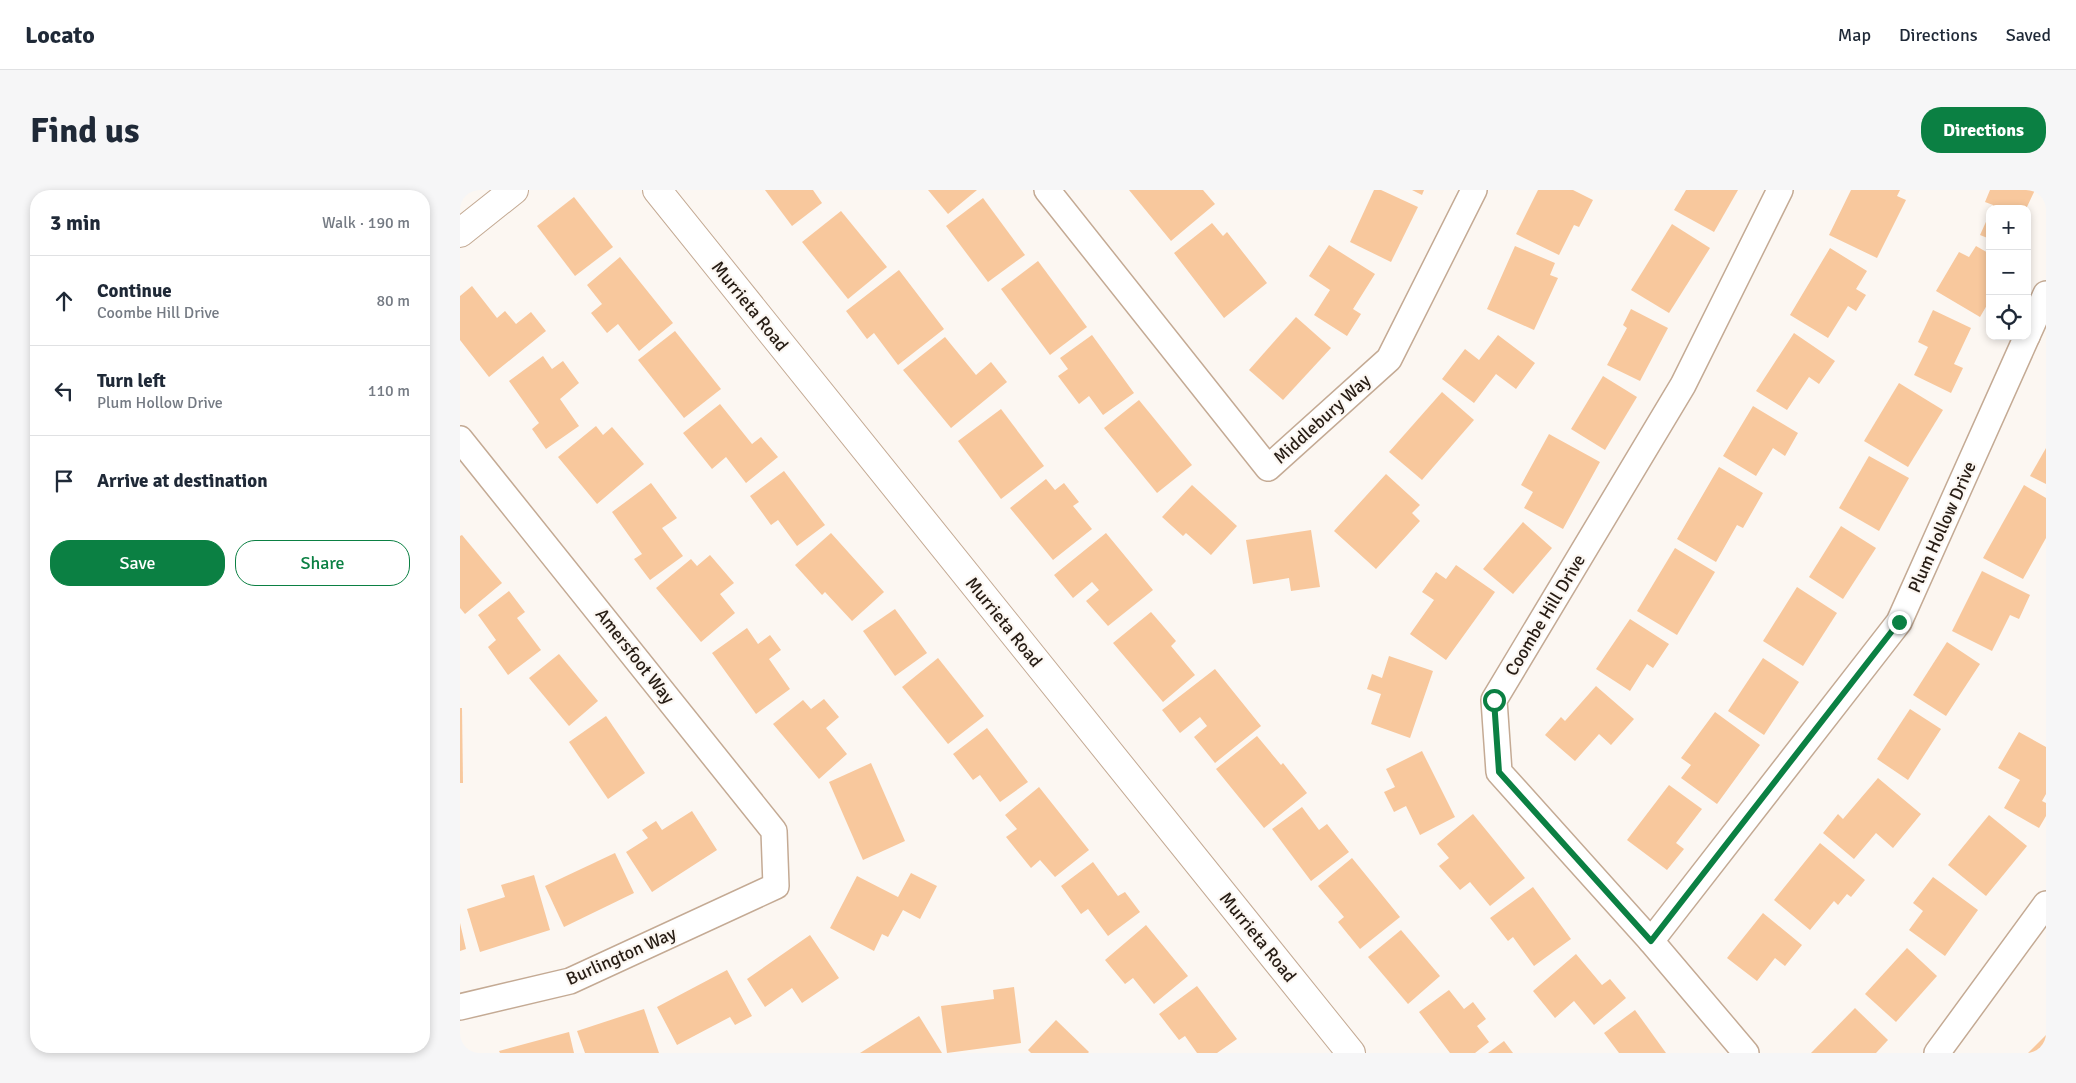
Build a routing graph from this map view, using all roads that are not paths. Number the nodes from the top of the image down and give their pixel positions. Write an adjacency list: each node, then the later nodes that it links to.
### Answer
1 (514, 190): 6 (main road)
2 (657, 190): 15 (main road, Murrieta Road)
3 (1047, 190): 4 (street, Middlebury Way)
4 (1474, 190)
5 (1780, 190): 13 (street, Coombe Hill Drive)
6 (460, 233)
7 (2046, 294): 8 (street, Plum Hollow Drive)
8 (2031, 327)
9 (2025, 340): 13 (street, Plum Hollow Drive)
10 (460, 439): 11 (street, Amersfoot Way)
11 (776, 886): 14 (street, Burlington Way)
12 (2046, 904): 17 (street)
13 (1651, 941): 16 (street, Coombe Hill Drive)
14 (460, 1007)
15 (1351, 1053)
16 (1746, 1053)
17 (1937, 1053)

